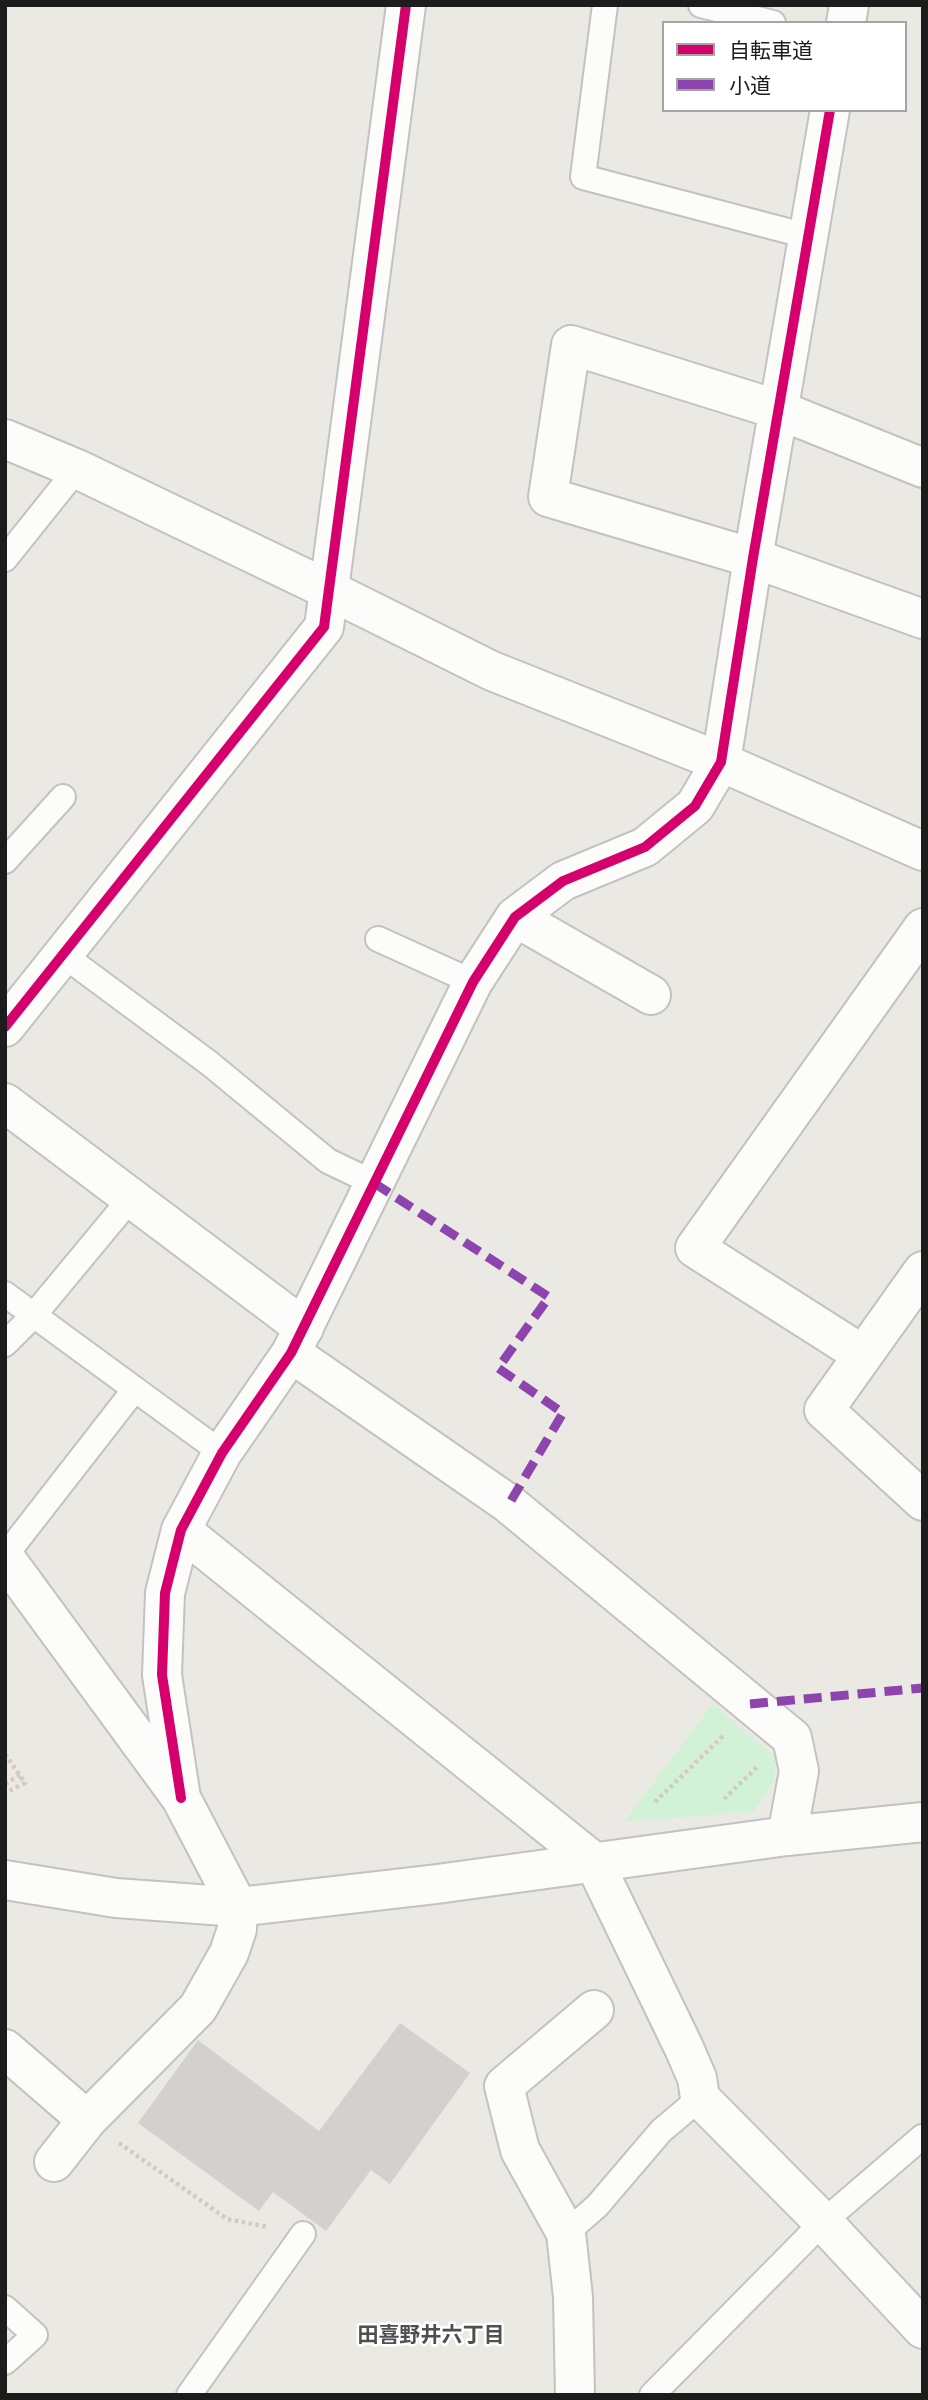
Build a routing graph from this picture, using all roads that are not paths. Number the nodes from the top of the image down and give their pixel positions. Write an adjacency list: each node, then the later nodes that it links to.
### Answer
1 (406, 5): 13 (street)
2 (605, 5): 6 (lane)
3 (701, 5): 4 (lane)
4 (765, 21)
5 (830, 112): 6 (street)
6 (807, 236): 7 (street)
7 (779, 411): 9 (street); 11 (street); 11 (street)
8 (5, 439): 10 (street)
9 (923, 468)
10 (77, 469): 12 (lane); 13 (street)
11 (753, 558): 14 (street); 15 (street)
12 (5, 559)
13 (330, 590): 15 (street); 22 (street)
14 (923, 619)
15 (721, 762): 17 (street); 19 (street)
16 (62, 797): 18 (lane)
17 (923, 851)
18 (5, 861)
19 (515, 917): 23 (street); 24 (street)
20 (923, 928): 34 (street)
21 (378, 939): 23 (lane)
22 (62, 954): 25 (street); 27 (lane)
23 (473, 982): 27 (street)
24 (651, 995)
25 (5, 1027)
26 (5, 1103): 28 (street)
27 (374, 1183): 32 (street)
28 (131, 1198): 31 (lane); 32 (street)
29 (923, 1271): 34 (street)
30 (5, 1294): 31 (lane)
31 (34, 1315): 33 (lane); 35 (lane)
32 (297, 1340): 36 (street); 42 (street)
33 (5, 1343)
34 (863, 1355): 37 (street)
35 (135, 1389): 36 (lane); 39 (lane)
36 (222, 1453): 38 (street)
37 (923, 1501)
38 (181, 1530): 40 (street); 43 (street)
39 (5, 1557): 40 (street)
40 (181, 1798): 45 (street)
41 (923, 1822): 42 (street)
42 (787, 1836): 43 (street)
43 (594, 1862): 45 (street); 48 (street)
44 (5, 1881): 45 (street)
45 (238, 1907): 49 (street)
46 (594, 2010): 53 (street)
47 (5, 2049): 49 (street)
48 (700, 2098): 52 (street); 53 (lane)
49 (87, 2120): 51 (street)
50 (922, 2137): 52 (lane)
51 (54, 2162)
52 (823, 2222): 56 (street); 60 (lane)
53 (566, 2233): 59 (street)
54 (303, 2234): 58 (lane)
55 (5, 2308): 57 (lane)
56 (923, 2329)
57 (5, 2362)
58 (189, 2395)
59 (575, 2395)
60 (652, 2395)

